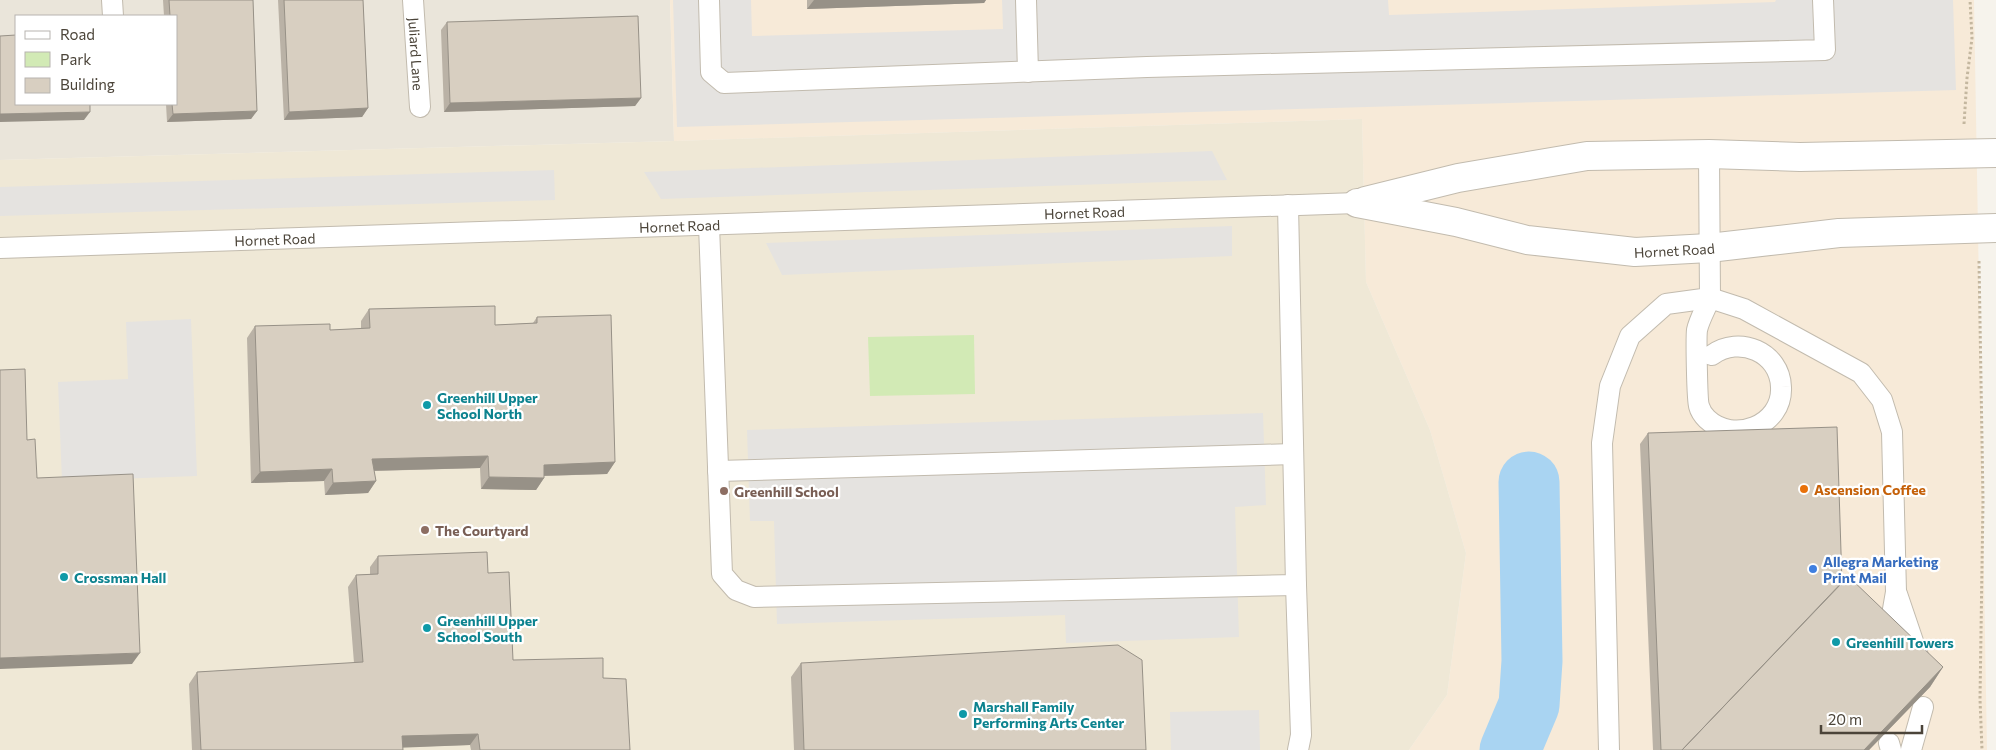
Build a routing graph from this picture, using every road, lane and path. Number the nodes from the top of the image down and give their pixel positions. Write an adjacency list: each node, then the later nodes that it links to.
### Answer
1 (112, 0): 7 (lane)
2 (413, 0): 9 (lane, Juliard Lane)
3 (709, 0): 8 (lane)
4 (1026, 0): 8 (lane)
5 (1823, 0): 8 (lane)
6 (1970, 0): 10 (path)
7 (113, 15)
8 (1028, 72)
9 (420, 107)
10 (1964, 127)
11 (1996, 153): 12 (street, Hornet Road)
12 (1709, 154): 13 (street, Hornet Road); 17 (lane)
13 (1357, 203): 14 (lane, Hornet Road); 17 (street, Hornet Road)
14 (1288, 205): 15 (lane, Hornet Road); 22 (lane)
15 (709, 225): 18 (lane, Hornet Road); 23 (lane)
16 (1996, 228): 17 (street, Hornet Road)
17 (1709, 248): 20 (lane)
18 (1, 250)
19 (1979, 259): 32 (path)
20 (1710, 298): 21 (lane); 25 (lane); 30 (lane)
21 (1712, 355)
22 (1293, 454): 23 (lane); 24 (lane)
23 (718, 471): 24 (lane)
24 (1296, 585): 29 (lane)
25 (1896, 592): 26 (lane); 27 (lane)
26 (1887, 646)
27 (1923, 676)
28 (1923, 707): 31 (lane)
29 (1298, 750)
30 (1610, 750)
31 (1911, 750)
32 (1982, 750)

